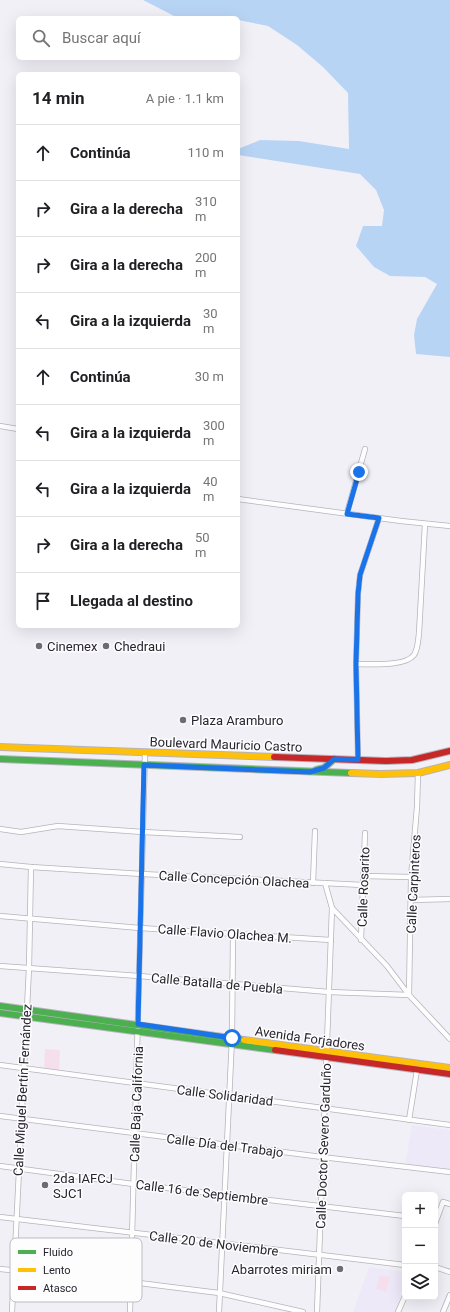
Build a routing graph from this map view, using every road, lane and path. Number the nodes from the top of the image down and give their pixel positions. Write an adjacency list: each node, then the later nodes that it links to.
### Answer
1 (0, 426): 2 (street)
2 (16, 429)
3 (365, 449): 5 (street)
4 (240, 499): 5 (street)
5 (347, 514): 6 (street)
6 (379, 518): 7 (street); 9 (street)
7 (425, 524): 8 (street); 9 (street)
8 (450, 526)
9 (356, 664): 15 (street)
10 (0, 747): 12 (main road, Boulevard Mauricio Castro)
11 (450, 751): 15 (main road, Boulevard Mauricio Castro)
12 (145, 753): 14 (main road, Boulevard Mauricio Castro); 16 (street, Calle Baja California)
13 (0, 759): 16 (main road, Boulevard Mauricio Castro)
14 (334, 759): 15 (main road, Boulevard Mauricio Castro); 18 (main road)
15 (358, 760)
16 (144, 765): 18 (main road, Boulevard Mauricio Castro); 22 (street, Calle Baja California)
17 (450, 765): 19 (main road, Boulevard Mauricio Castro)
18 (310, 772): 19 (main road, Boulevard Mauricio Castro)
19 (418, 773): 29 (street, Calle Carpinteros)
20 (0, 829): 22 (street)
21 (316, 831): 30 (street)
22 (143, 832): 24 (street); 27 (street, Calle Baja California)
23 (365, 833): 28 (street, Calle Rosarito)
24 (240, 837)
25 (0, 864): 26 (street, Calle Concepción Olachea)
26 (32, 867): 27 (street, Calle Concepción Olachea); 37 (street, Calle Miguel Bertín Fernández)
27 (142, 874): 30 (street, Calle Concepción Olachea); 38 (street, Calle Baja California)
28 (364, 876): 29 (street); 32 (street, Calle Rosarito)
29 (411, 877): 34 (street, Calle Carpinteros)
30 (313, 883): 31 (street, Calle Concepción Olachea)
31 (325, 884): 32 (street, Calle Concepción Olachea); 35 (street, Calle Concepción Olachea)
32 (363, 885): 41 (street, Calle Rosarito)
33 (450, 899): 34 (street)
34 (411, 900): 47 (street, Calle Carpinteros)
35 (332, 908): 40 (street, Calle Doctor Severo Garduño); 41 (street, Calle Concepción Olachea)
36 (0, 916): 37 (street, Calle Flavio Olachea M.)
37 (30, 918): 38 (street, Calle Flavio Olachea M.); 43 (street, Calle Miguel Bertín Fernández)
38 (140, 928): 39 (street, Calle Flavio Olachea M.); 44 (street, Calle Baja California)
39 (233, 934): 40 (street, Calle Flavio Olachea M.); 45 (street)
40 (331, 940): 46 (street, Calle Doctor Severo Garduño)
41 (361, 940): 47 (street, Calle Concepción Olachea)
42 (0, 966): 43 (street, Calle Batalla de Puebla)
43 (29, 968): 44 (street, Calle Batalla de Puebla); 49 (street, Calle Miguel Bertín Fernández)
44 (139, 976): 45 (street, Calle Batalla de Puebla); 52 (street, Calle Baja California)
45 (233, 984): 46 (street, Calle Batalla de Puebla); 54 (street)
46 (329, 992): 47 (street, Calle Batalla de Puebla); 57 (street, Calle Doctor Severo Garduño)
47 (409, 995): 55 (street, Calle Concepción Olachea)
48 (0, 1006): 49 (main road, Avenida Forjadores)
49 (26, 1010): 51 (street, Calle Miguel Bertín Fernández); 52 (main road, Avenida Forjadores)
50 (0, 1013): 51 (main road, Avenida Forjadores)
51 (26, 1016): 53 (main road, Avenida Forjadores); 59 (street, Calle Miguel Bertín Fernández)
52 (138, 1024): 53 (street, Calle Baja California); 54 (main road, Avenida Forjadores)
53 (138, 1032): 56 (main road, Avenida Forjadores); 63 (street, Calle Baja California)
54 (232, 1038): 56 (street); 57 (main road, Avenida Forjadores)
55 (450, 1039)
56 (231, 1045): 57 (main road, Avenida Forjadores); 64 (street)
57 (326, 1054): 60 (main road, Avenida Forjadores); 61 (main road, Avenida Forjadores); 65 (street, Calle Doctor Severo Garduño)
58 (0, 1065): 59 (street, Calle Solidaridad)
59 (23, 1068): 63 (street, Calle Solidaridad); 67 (street, Calle Miguel Bertín Fernández)
60 (450, 1068)
61 (417, 1070): 62 (main road, Avenida Forjadores); 68 (street)
62 (450, 1074)
63 (136, 1084): 64 (street, Calle Solidaridad); 70 (street, Calle Baja California)
64 (229, 1096): 65 (street, Calle Solidaridad); 71 (street)
65 (324, 1108): 68 (street, Calle Solidaridad); 72 (street, Calle Doctor Severo Garduño)
66 (0, 1116): 67 (street, Calle Día del Trabajo)
67 (22, 1119): 70 (street, Calle Día del Trabajo); 74 (street, Calle Miguel Bertín Fernández)
68 (409, 1120): 69 (street, Calle Solidaridad)
69 (450, 1125)
70 (135, 1133): 71 (street, Calle Día del Trabajo); 76 (street, Calle Baja California)
71 (227, 1145): 72 (street, Calle Día del Trabajo); 77 (street)
72 (322, 1157): 75 (street, Calle Día del Trabajo); 79 (street, Calle Doctor Severo Garduño)
73 (0, 1166): 74 (street, Calle 16 de Septiembre)
74 (18, 1168): 76 (street, Calle 16 de Septiembre); 83 (street, Calle Miguel Bertín Fernández)
75 (450, 1172)
76 (134, 1184): 77 (street, Calle 16 de Septiembre); 84 (street, Calle Baja California)
77 (224, 1195): 79 (street, Calle 16 de Septiembre); 87 (street)
78 (450, 1204): 81 (street)
79 (320, 1206): 80 (street, Calle 16 de Septiembre); 88 (street, Calle Doctor Severo Garduño)
80 (402, 1216)
81 (438, 1216)
82 (0, 1217): 83 (street, Calle 20 de Noviembre)
83 (16, 1219): 84 (street, Calle 20 de Noviembre); 85 (street, Calle Miguel Bertín Fernández)
84 (133, 1233): 86 (street, Calle Baja California); 87 (street, Calle 20 de Noviembre)
85 (15, 1238)
86 (133, 1238)
87 (223, 1244): 88 (street, Calle 20 de Noviembre); 95 (street)
88 (319, 1255): 89 (street, Calle 20 de Noviembre); 104 (street, Calle Doctor Severo Garduño)
89 (402, 1265)
90 (438, 1268): 93 (street)
91 (0, 1269): 92 (street)
92 (10, 1270)
93 (450, 1272)
94 (142, 1283): 95 (street)
95 (219, 1293): 102 (street); 103 (street)
96 (450, 1295): 106 (street)
97 (403, 1300): 105 (street)
98 (12, 1302): 100 (street, Calle Miguel Bertín Fernández)
99 (130, 1302): 101 (street, Calle Baja California)
100 (12, 1312)
101 (130, 1312)
102 (219, 1312)
103 (303, 1312)
104 (317, 1312)
105 (398, 1312)
106 (443, 1312)

